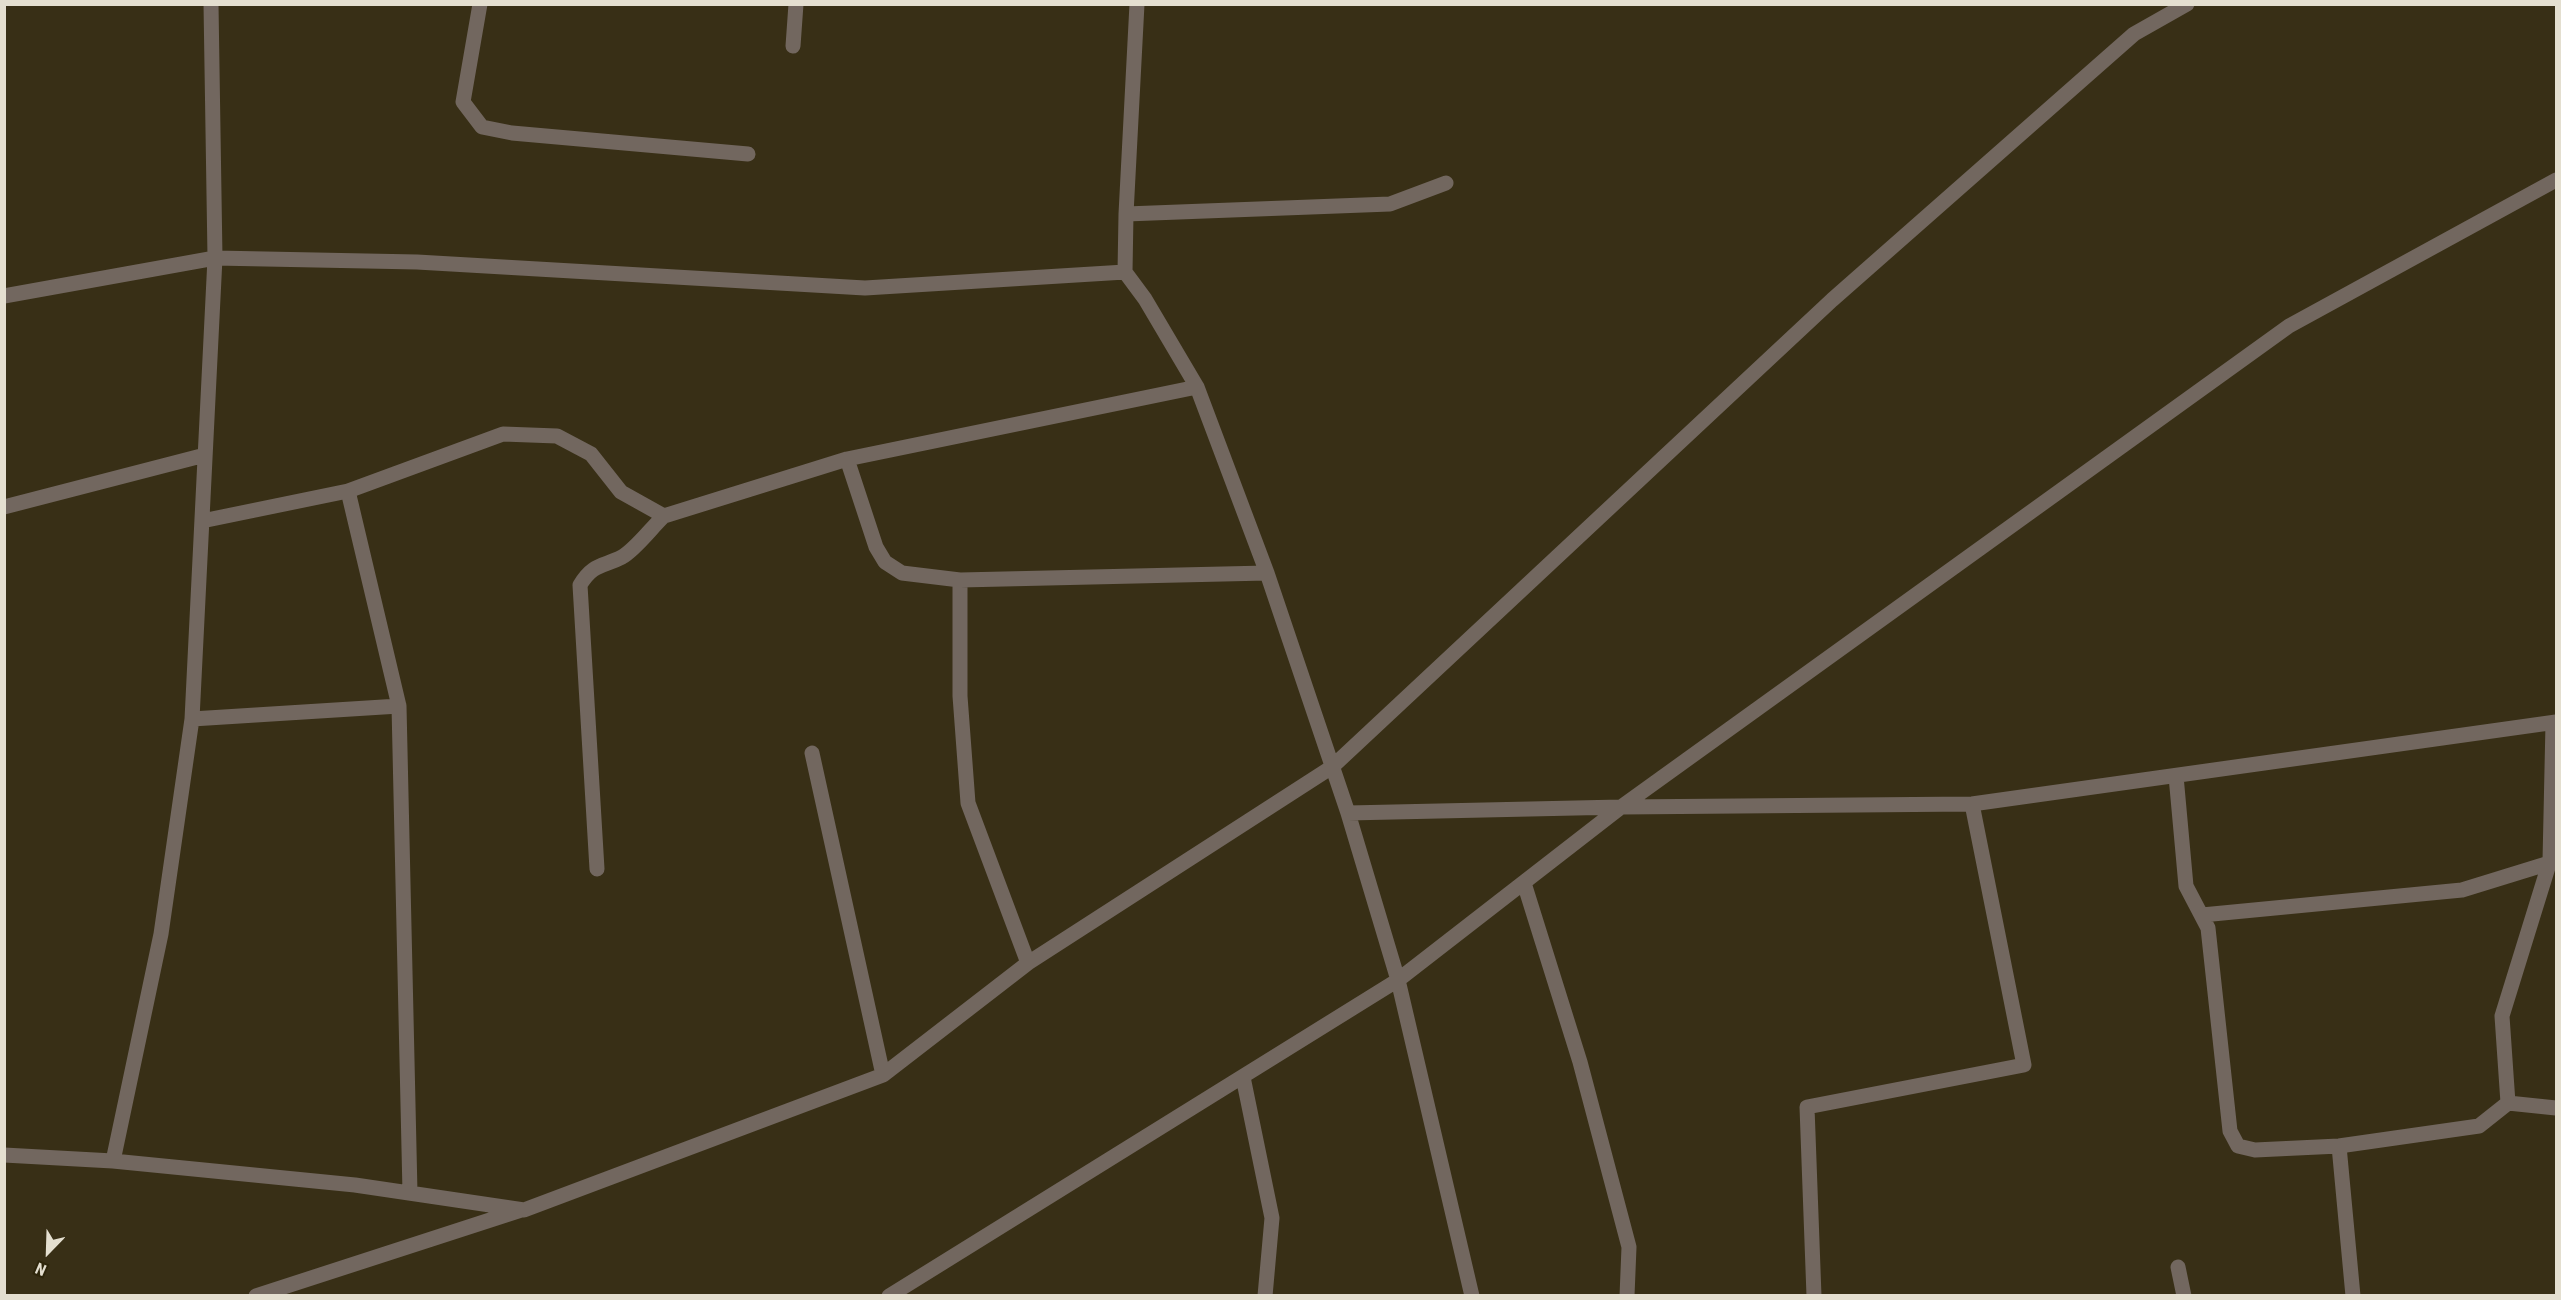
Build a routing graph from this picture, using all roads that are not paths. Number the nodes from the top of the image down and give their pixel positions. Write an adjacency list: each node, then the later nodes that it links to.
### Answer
1 (211, 4): 11 (street)
2 (480, 4): 7 (street)
3 (796, 4): 6 (street)
4 (1137, 4): 10 (street)
5 (2187, 4): 27 (street)
6 (793, 46)
7 (748, 154)
8 (2556, 180): 30 (street)
9 (1446, 183): 10 (street)
10 (1125, 214): 12 (street)
11 (215, 258): 12 (street); 13 (street); 15 (street)
12 (1125, 273): 14 (street)
13 (4, 296)
14 (1197, 387): 16 (street); 21 (street)
15 (206, 455): 18 (street); 20 (street)
16 (847, 459): 19 (street); 22 (street)
17 (348, 491): 19 (street); 20 (street); 23 (street)
18 (4, 507)
19 (664, 516): 33 (street)
20 (202, 521): 24 (street)
21 (1267, 573): 22 (street); 27 (street)
22 (960, 580): 36 (street)
23 (399, 706): 24 (street); 45 (street)
24 (192, 719): 44 (street)
25 (2555, 722): 28 (street); 32 (street)
26 (812, 753): 38 (street)
27 (1332, 767): 31 (street); 36 (street)
28 (2176, 776): 29 (street); 35 (street)
29 (1972, 804): 30 (street); 53 (street)
30 (1621, 807): 31 (street); 34 (street)
31 (1348, 813): 37 (street)
32 (2553, 861): 35 (street); 40 (street)
33 (597, 869)
34 (1524, 883): 37 (street); 52 (street)
35 (2202, 915): 42 (street)
36 (1028, 963): 38 (street)
37 (1398, 980): 39 (street); 51 (street)
38 (883, 1075): 46 (street)
39 (1243, 1077): 49 (street); 50 (street)
40 (2508, 1103): 41 (street); 42 (street)
41 (2556, 1108)
42 (2339, 1146): 55 (street)
43 (4, 1155): 44 (street)
44 (114, 1161): 45 (street)
45 (410, 1193): 46 (street)
46 (524, 1210): 48 (street)
47 (2178, 1267): 54 (street)
48 (256, 1296)
49 (889, 1296)
50 (1265, 1296)
51 (1472, 1296)
52 (1628, 1296)
53 (1814, 1296)
54 (2184, 1296)
55 (2353, 1296)

